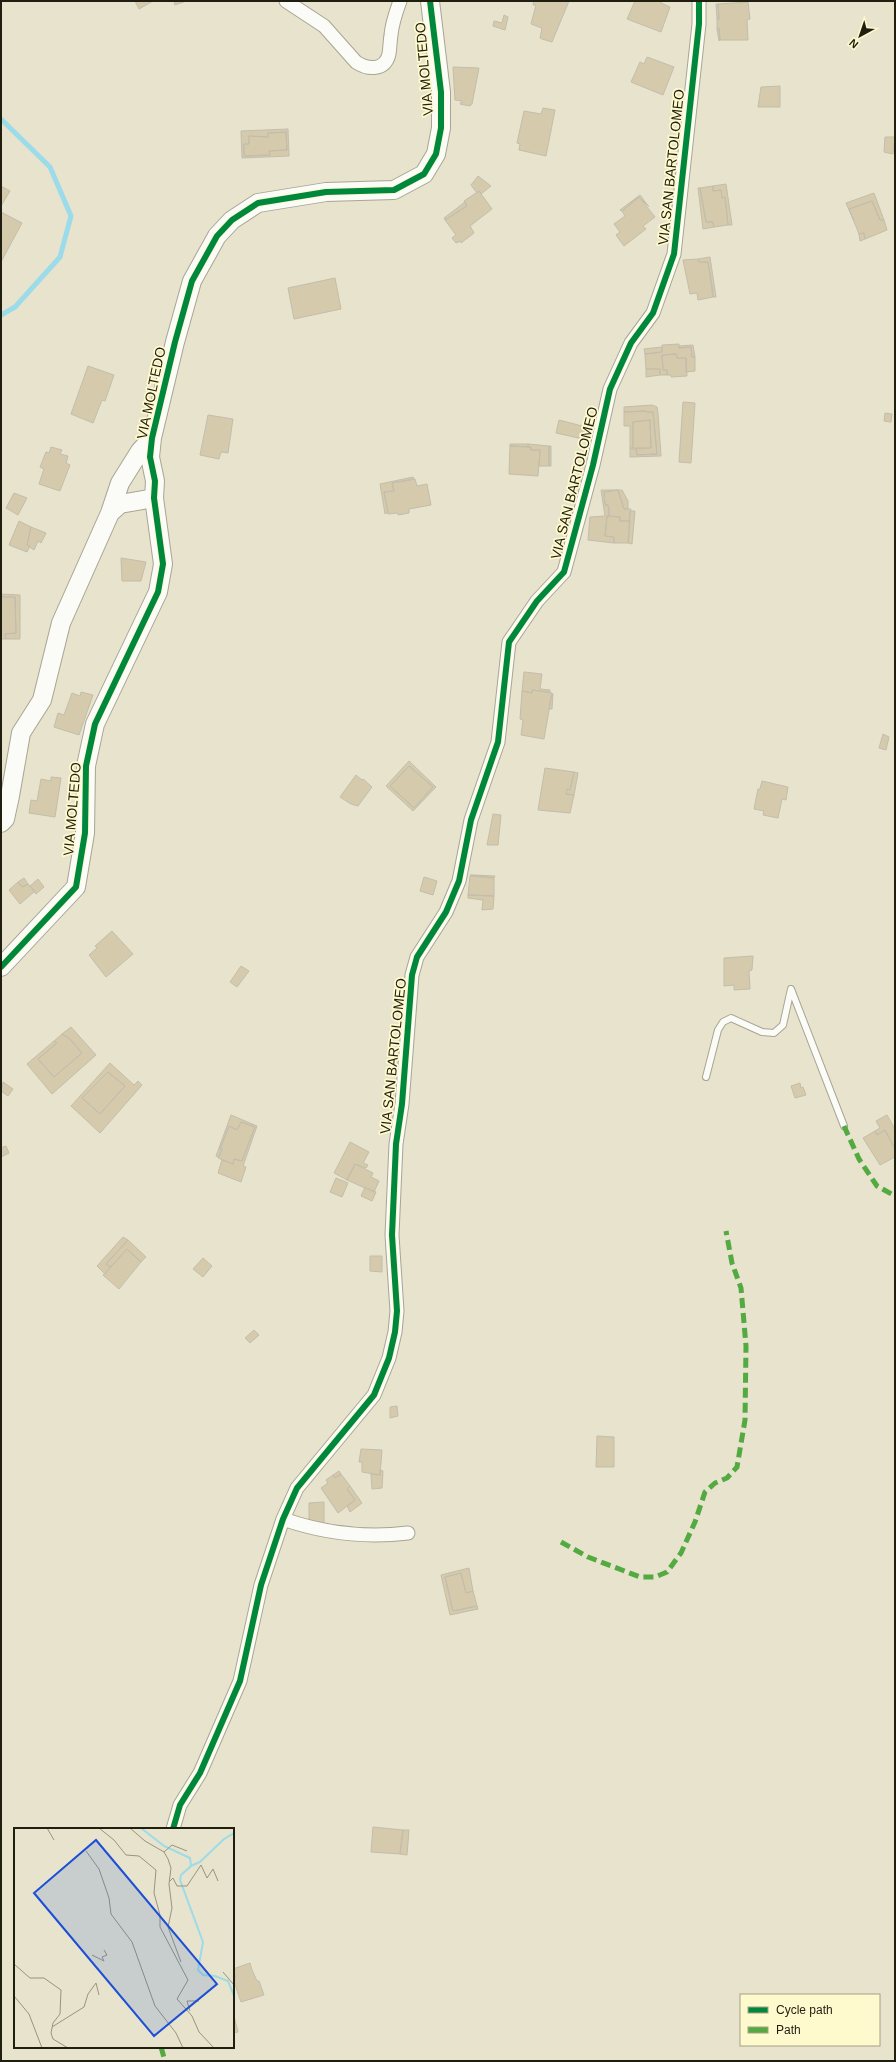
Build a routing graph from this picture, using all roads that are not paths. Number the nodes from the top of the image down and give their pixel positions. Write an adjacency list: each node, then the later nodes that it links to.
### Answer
1 (286, 1): 2 (street)
2 (400, 1)
3 (430, 1): 5 (street, VIA MOLTEDO)
4 (699, 1): 12 (street, VIA SAN BARTOLOMEO)
5 (152, 438): 6 (street, VIA MOLTEDO); 7 (street)
6 (154, 498): 7 (street); 9 (street, VIA MOLTEDO)
7 (110, 514): 8 (street)
8 (1, 823)
9 (1, 967)
10 (706, 1078): 11 (lane)
11 (844, 1126)
12 (283, 1519): 13 (street); 14 (street, VIA SAN BARTOLOMEO)
13 (408, 1534)
14 (173, 1828)

